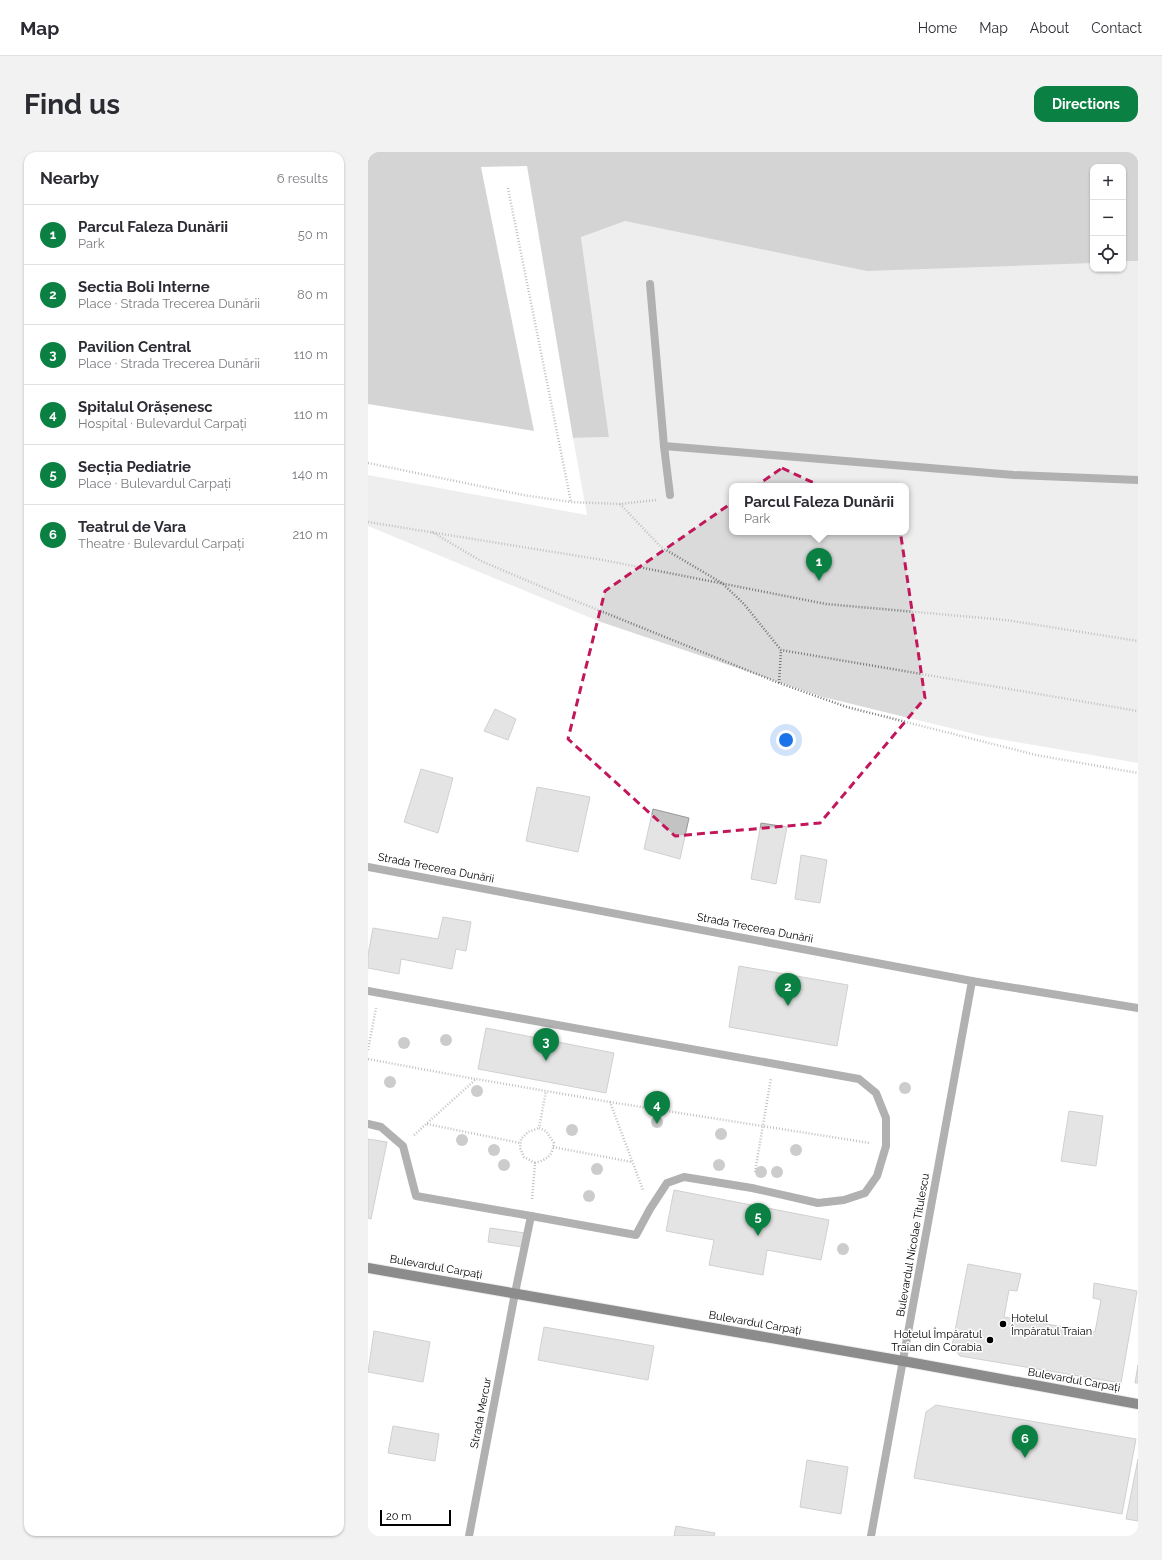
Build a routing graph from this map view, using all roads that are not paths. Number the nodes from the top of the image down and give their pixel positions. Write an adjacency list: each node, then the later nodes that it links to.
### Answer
1 (650, 284): 2 (street)
2 (664, 446): 3 (street); 4 (street)
3 (1138, 480)
4 (670, 495)
5 (368, 867): 6 (street, Strada Trecerea Dunării)
6 (972, 980): 8 (street, Strada Trecerea Dunării); 13 (street, Bulevardul Nicolae Titulescu)
7 (368, 991): 10 (street)
8 (1138, 1008)
9 (368, 1124): 10 (street)
10 (531, 1216): 12 (street, Strada Mercur)
11 (368, 1268): 12 (main road, Bulevardul Carpați)
12 (514, 1293): 13 (main road, Bulevardul Carpați); 15 (street, Strada Mercur)
13 (903, 1361): 14 (main road, Bulevardul Carpați); 16 (street, Bulevardul Nicolae Titulescu)
14 (1138, 1404)
15 (469, 1536)
16 (871, 1536)

